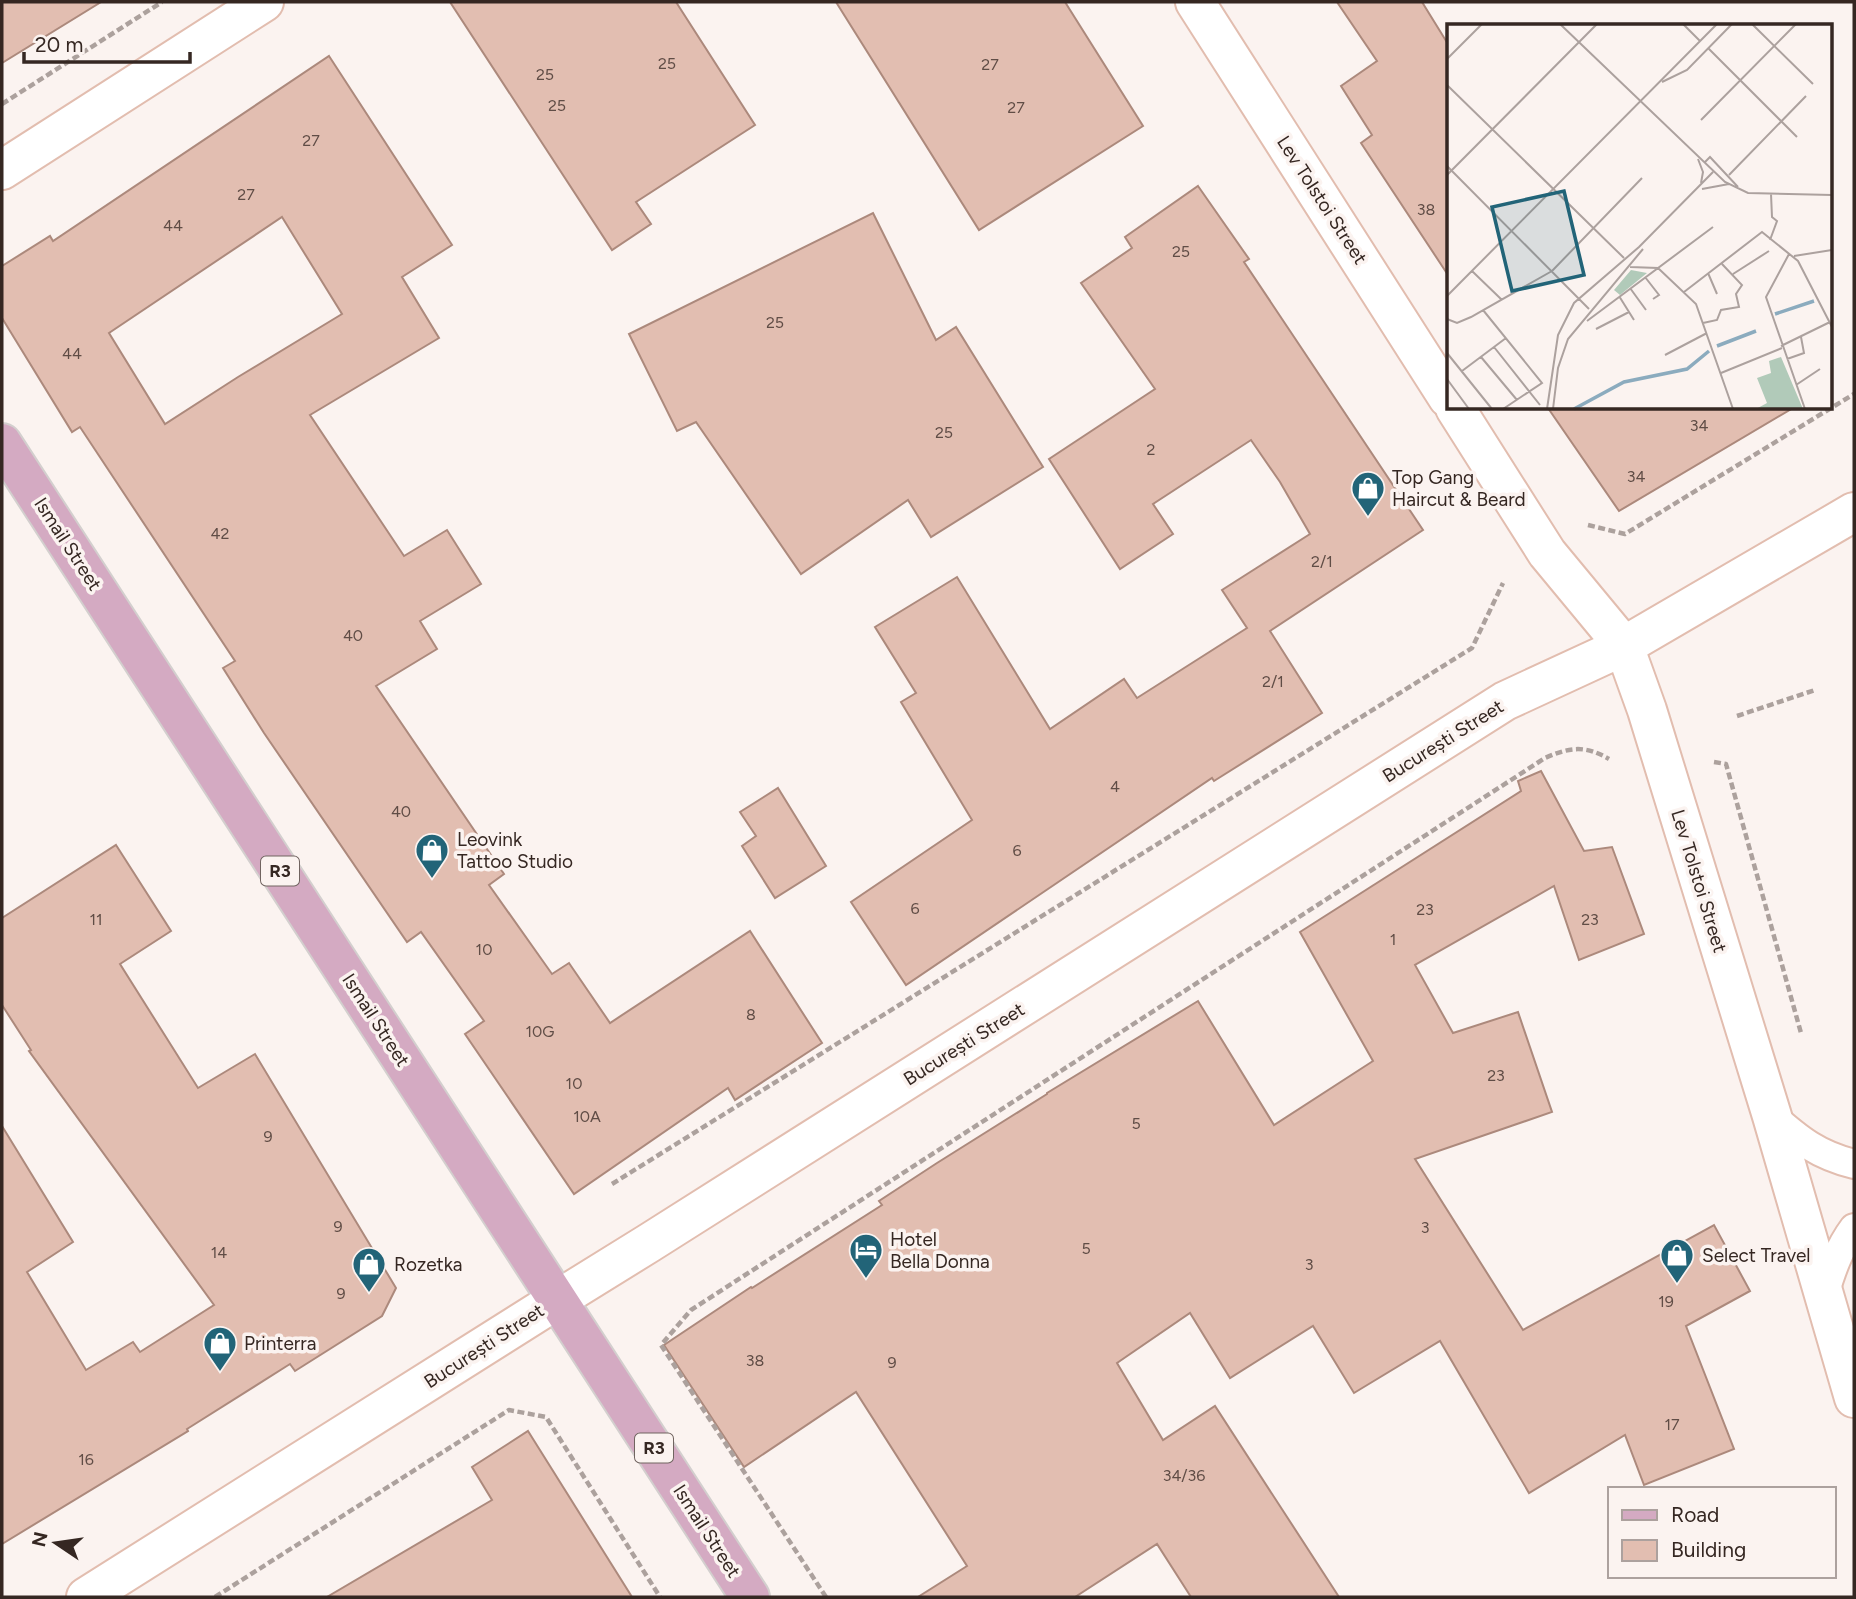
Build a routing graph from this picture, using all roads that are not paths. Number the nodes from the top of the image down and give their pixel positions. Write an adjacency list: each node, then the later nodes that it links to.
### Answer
1 (264, 2): 3 (main road)
2 (1195, 2): 4 (main road, Lev Tolstoi Street)
3 (2, 170)
4 (1447, 396)
5 (1456, 410): 8 (main road, Lev Tolstoi Street)
6 (2, 443): 13 (main road, Ismail Street / R3)
7 (1854, 512): 8 (main road, București Street)
8 (1624, 646): 9 (main road, Lev Tolstoi Street); 13 (main road, București Street)
9 (1772, 1116): 10 (lane); 12 (main road, Lev Tolstoi Street)
10 (1854, 1164)
11 (1854, 1228): 12 (lane)
12 (1824, 1295): 14 (main road, Lev Tolstoi Street)
13 (557, 1300): 15 (main road, București Street); 16 (main road, Ismail Street / R3)
14 (1854, 1398)
15 (86, 1597)
16 (750, 1597)

